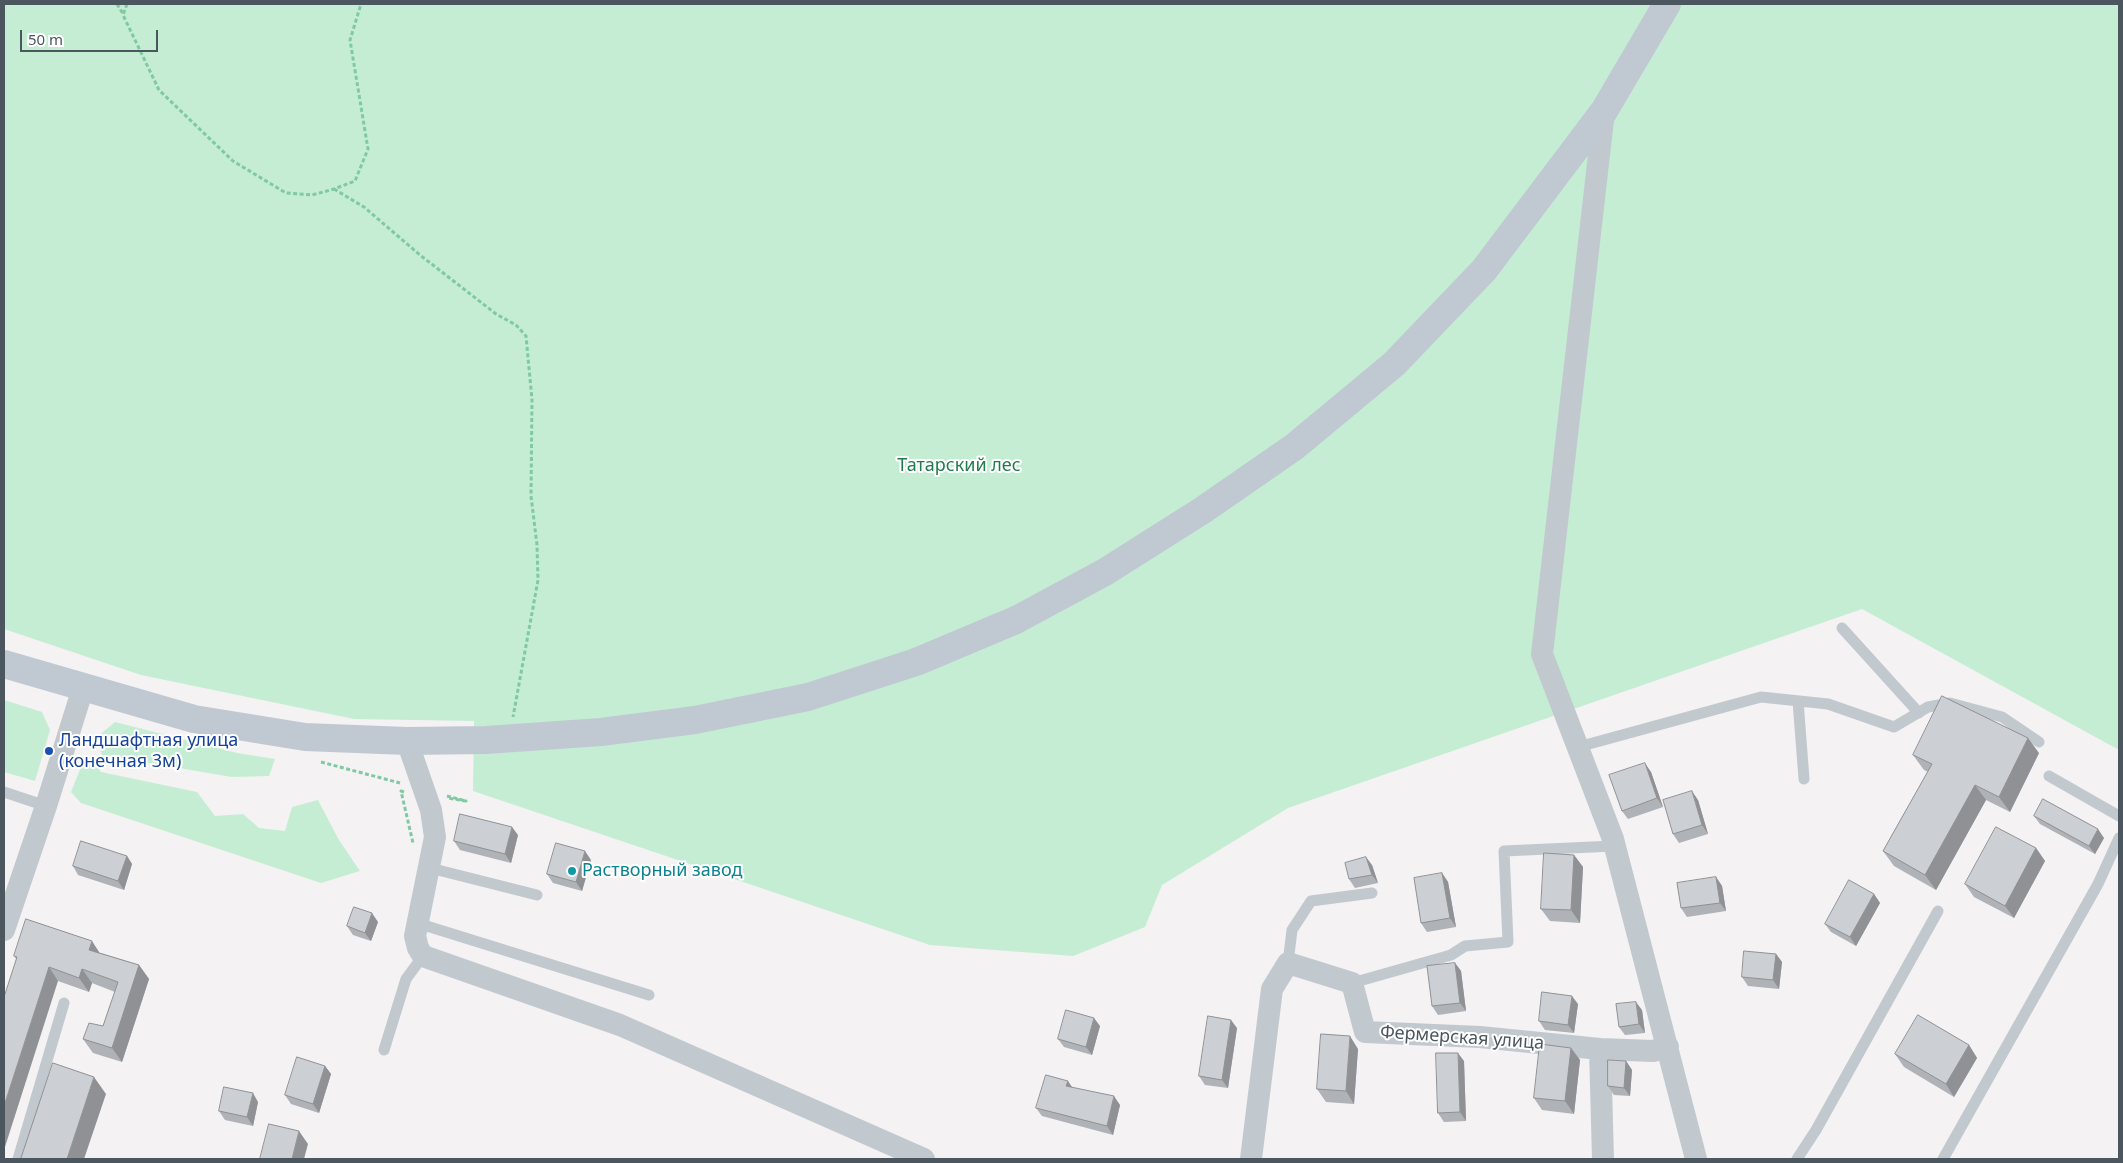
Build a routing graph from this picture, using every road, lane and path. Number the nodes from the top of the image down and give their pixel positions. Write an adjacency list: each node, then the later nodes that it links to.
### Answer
1 (117, 4): 5 (path)
2 (127, 4): 5 (path)
3 (361, 4): 7 (path)
4 (1667, 4): 6 (main road)
5 (123, 15): 7 (path)
6 (1604, 111): 13 (main road); 16 (street)
7 (334, 190): 13 (path)
8 (1842, 628): 12 (lane)
9 (4, 664): 10 (main road)
10 (83, 688): 14 (main road); 24 (street)
11 (1798, 701): 12 (lane); 16 (lane); 19 (lane)
12 (1919, 713): 15 (lane)
13 (509, 738): 14 (main road)
14 (408, 741): 29 (street)
15 (2039, 742)
16 (1578, 747): 27 (street)
17 (317, 760): 20 (path)
18 (2049, 776): 25 (lane)
19 (1804, 779)
20 (401, 783)
21 (4, 792): 24 (lane)
22 (410, 792): 28 (path)
23 (438, 795): 23 (path)
24 (46, 806): 33 (street)
25 (2119, 816)
26 (2119, 838): 49 (lane)
27 (1614, 846): 37 (lane); 40 (street)
28 (414, 849)
29 (430, 868): 31 (lane); 34 (street)
30 (1372, 894): 36 (lane)
31 (537, 895)
32 (1938, 911): 48 (lane)
33 (6, 917)
34 (417, 923): 35 (street); 38 (lane)
35 (423, 956): 42 (lane); 44 (street)
36 (1288, 964): 37 (street); 45 (street)
37 (1352, 983): 41 (street, Фермерская улица)
38 (649, 994)
39 (64, 1003): 43 (lane)
40 (1668, 1047): 41 (street, Фермерская улица); 47 (street)
41 (1600, 1049): 46 (street)
42 (384, 1050)
43 (18, 1159)
44 (924, 1159)
45 (1251, 1159)
46 (1603, 1159)
47 (1696, 1159)
48 (1797, 1159)
49 (1943, 1159)

